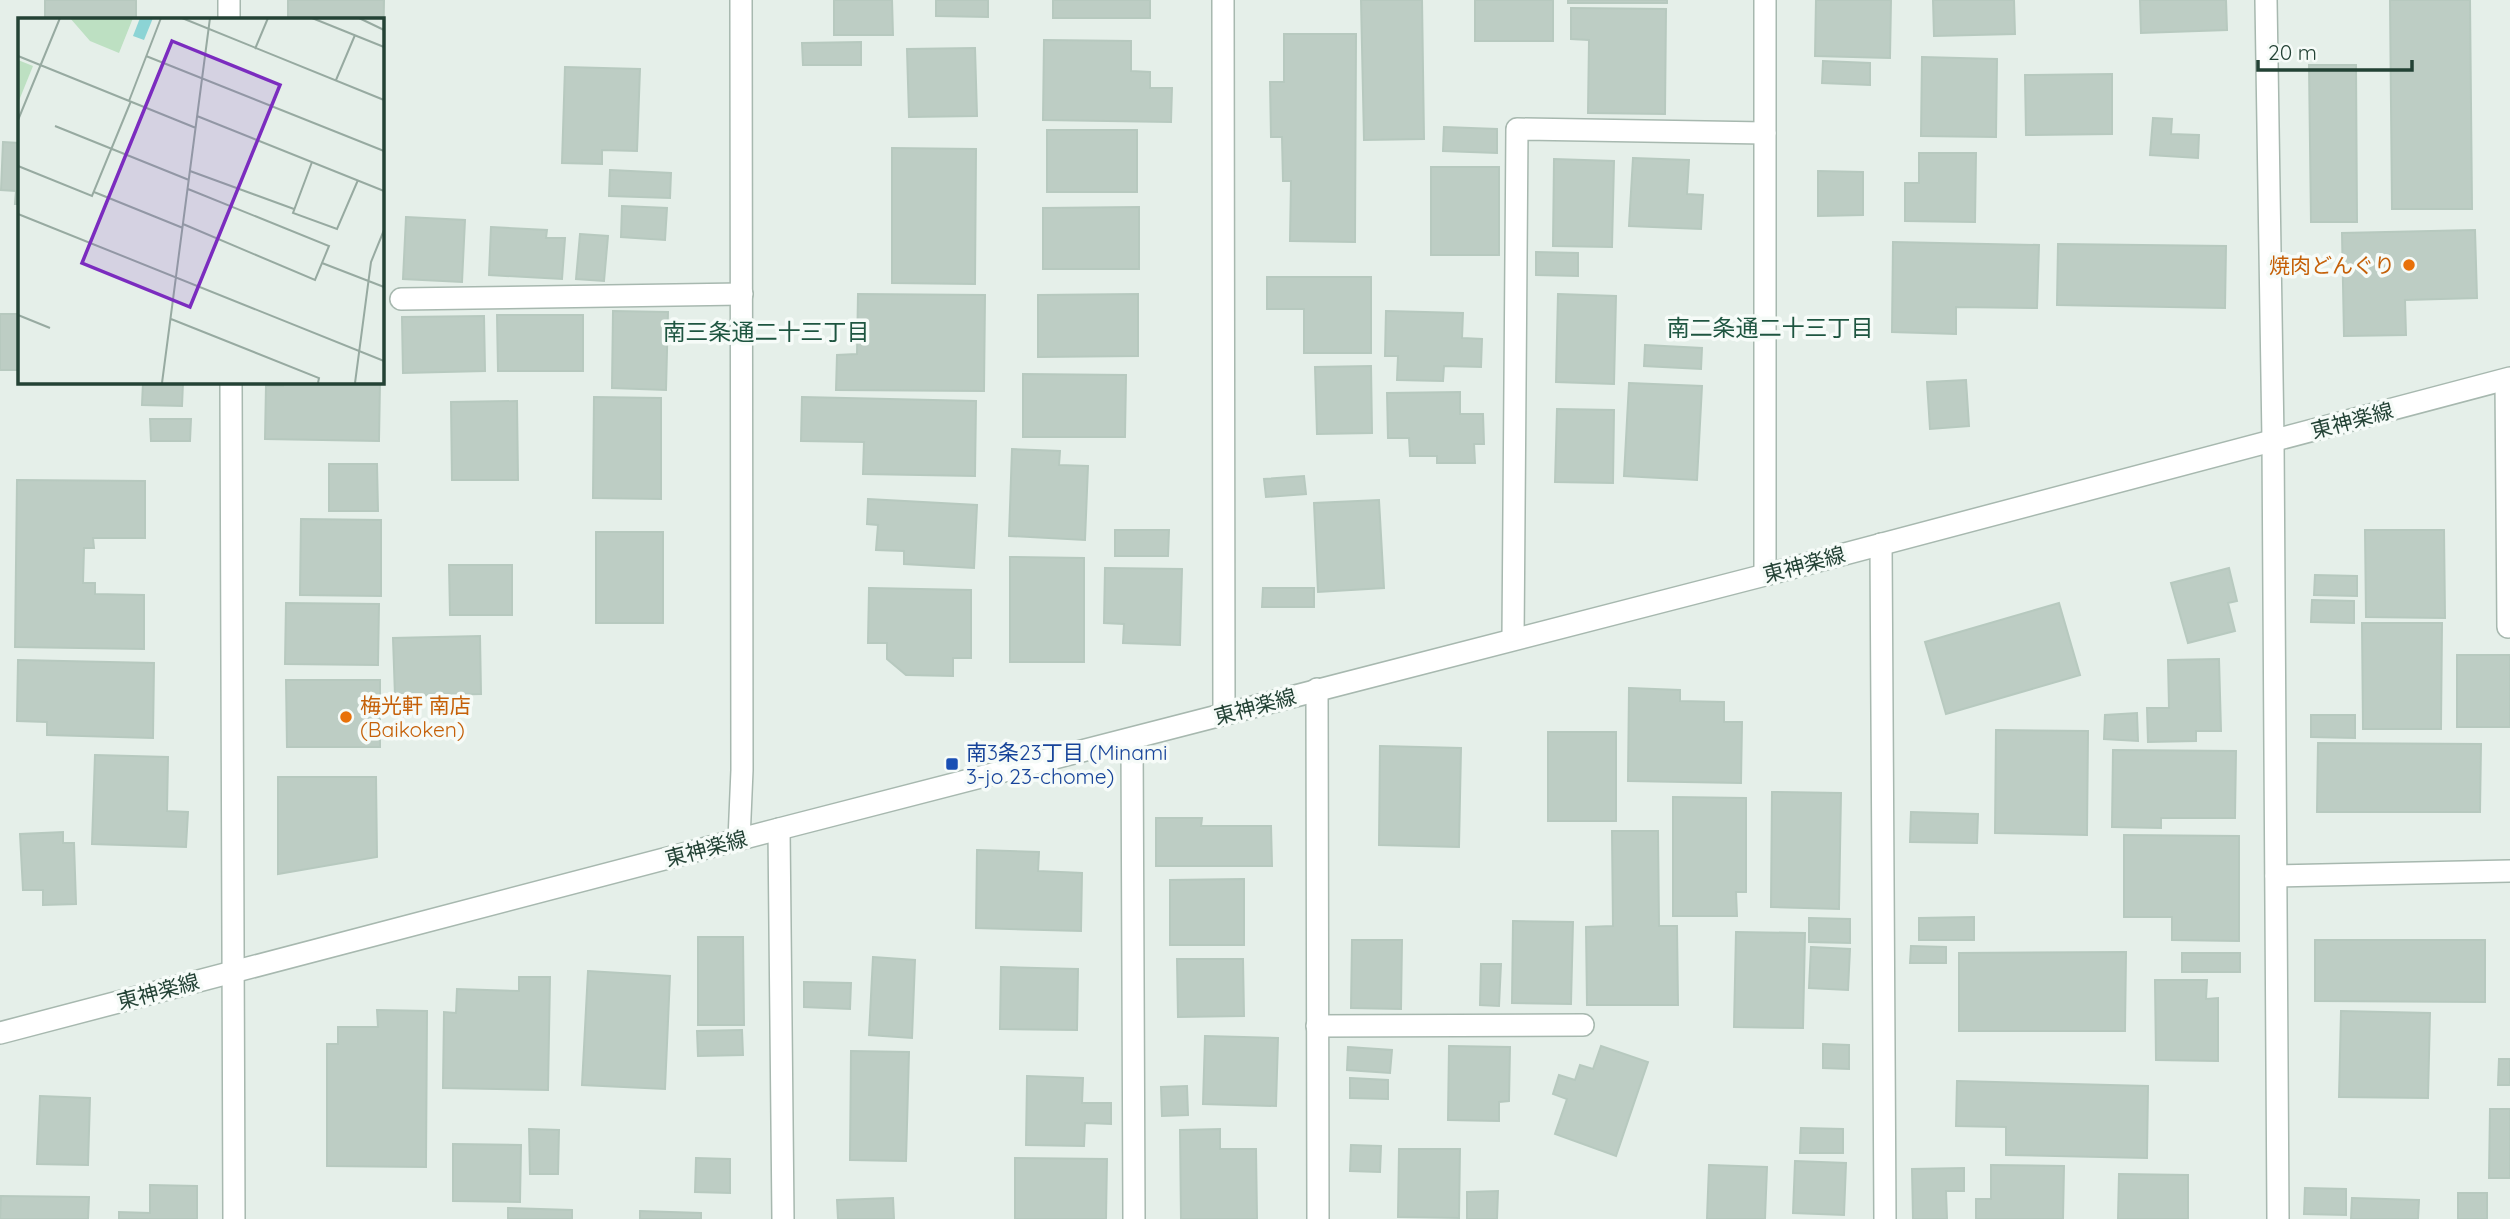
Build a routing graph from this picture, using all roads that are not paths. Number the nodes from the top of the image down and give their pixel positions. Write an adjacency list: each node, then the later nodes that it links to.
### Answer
1 (229, 0): 6 (street)
2 (741, 0): 8 (street)
3 (1223, 0): 18 (street)
4 (1765, 0): 7 (street)
5 (2266, 0): 12 (street)
6 (229, 18)
7 (1765, 134): 14 (street); 16 (street)
8 (742, 294): 9 (street); 21 (street)
9 (401, 299)
10 (2508, 379): 12 (street, 東神楽線); 15 (street)
11 (231, 383): 24 (street)
12 (2273, 440): 13 (street, 東神楽線); 23 (street)
13 (1881, 544): 14 (street, 東神楽線); 32 (street)
14 (1765, 575): 16 (street, 東神楽線)
15 (2508, 627)
16 (1513, 639): 17 (street, 東神楽線)
17 (1317, 689): 18 (street, 東神楽線); 25 (street)
18 (1224, 715): 19 (street, 東神楽線)
19 (1132, 739): 20 (street, 東神楽線); 30 (street)
20 (779, 828): 21 (street, 東神楽線); 29 (street)
21 (739, 840): 24 (street, 東神楽線)
22 (2510, 871): 23 (street)
23 (2276, 876): 33 (street)
24 (233, 970): 27 (street, 東神楽線); 28 (street)
25 (1317, 1026): 26 (street); 31 (street)
26 (1583, 1026)
27 (0, 1033)
28 (234, 1219)
29 (783, 1219)
30 (1134, 1219)
31 (1318, 1219)
32 (1885, 1219)
33 (2278, 1219)

